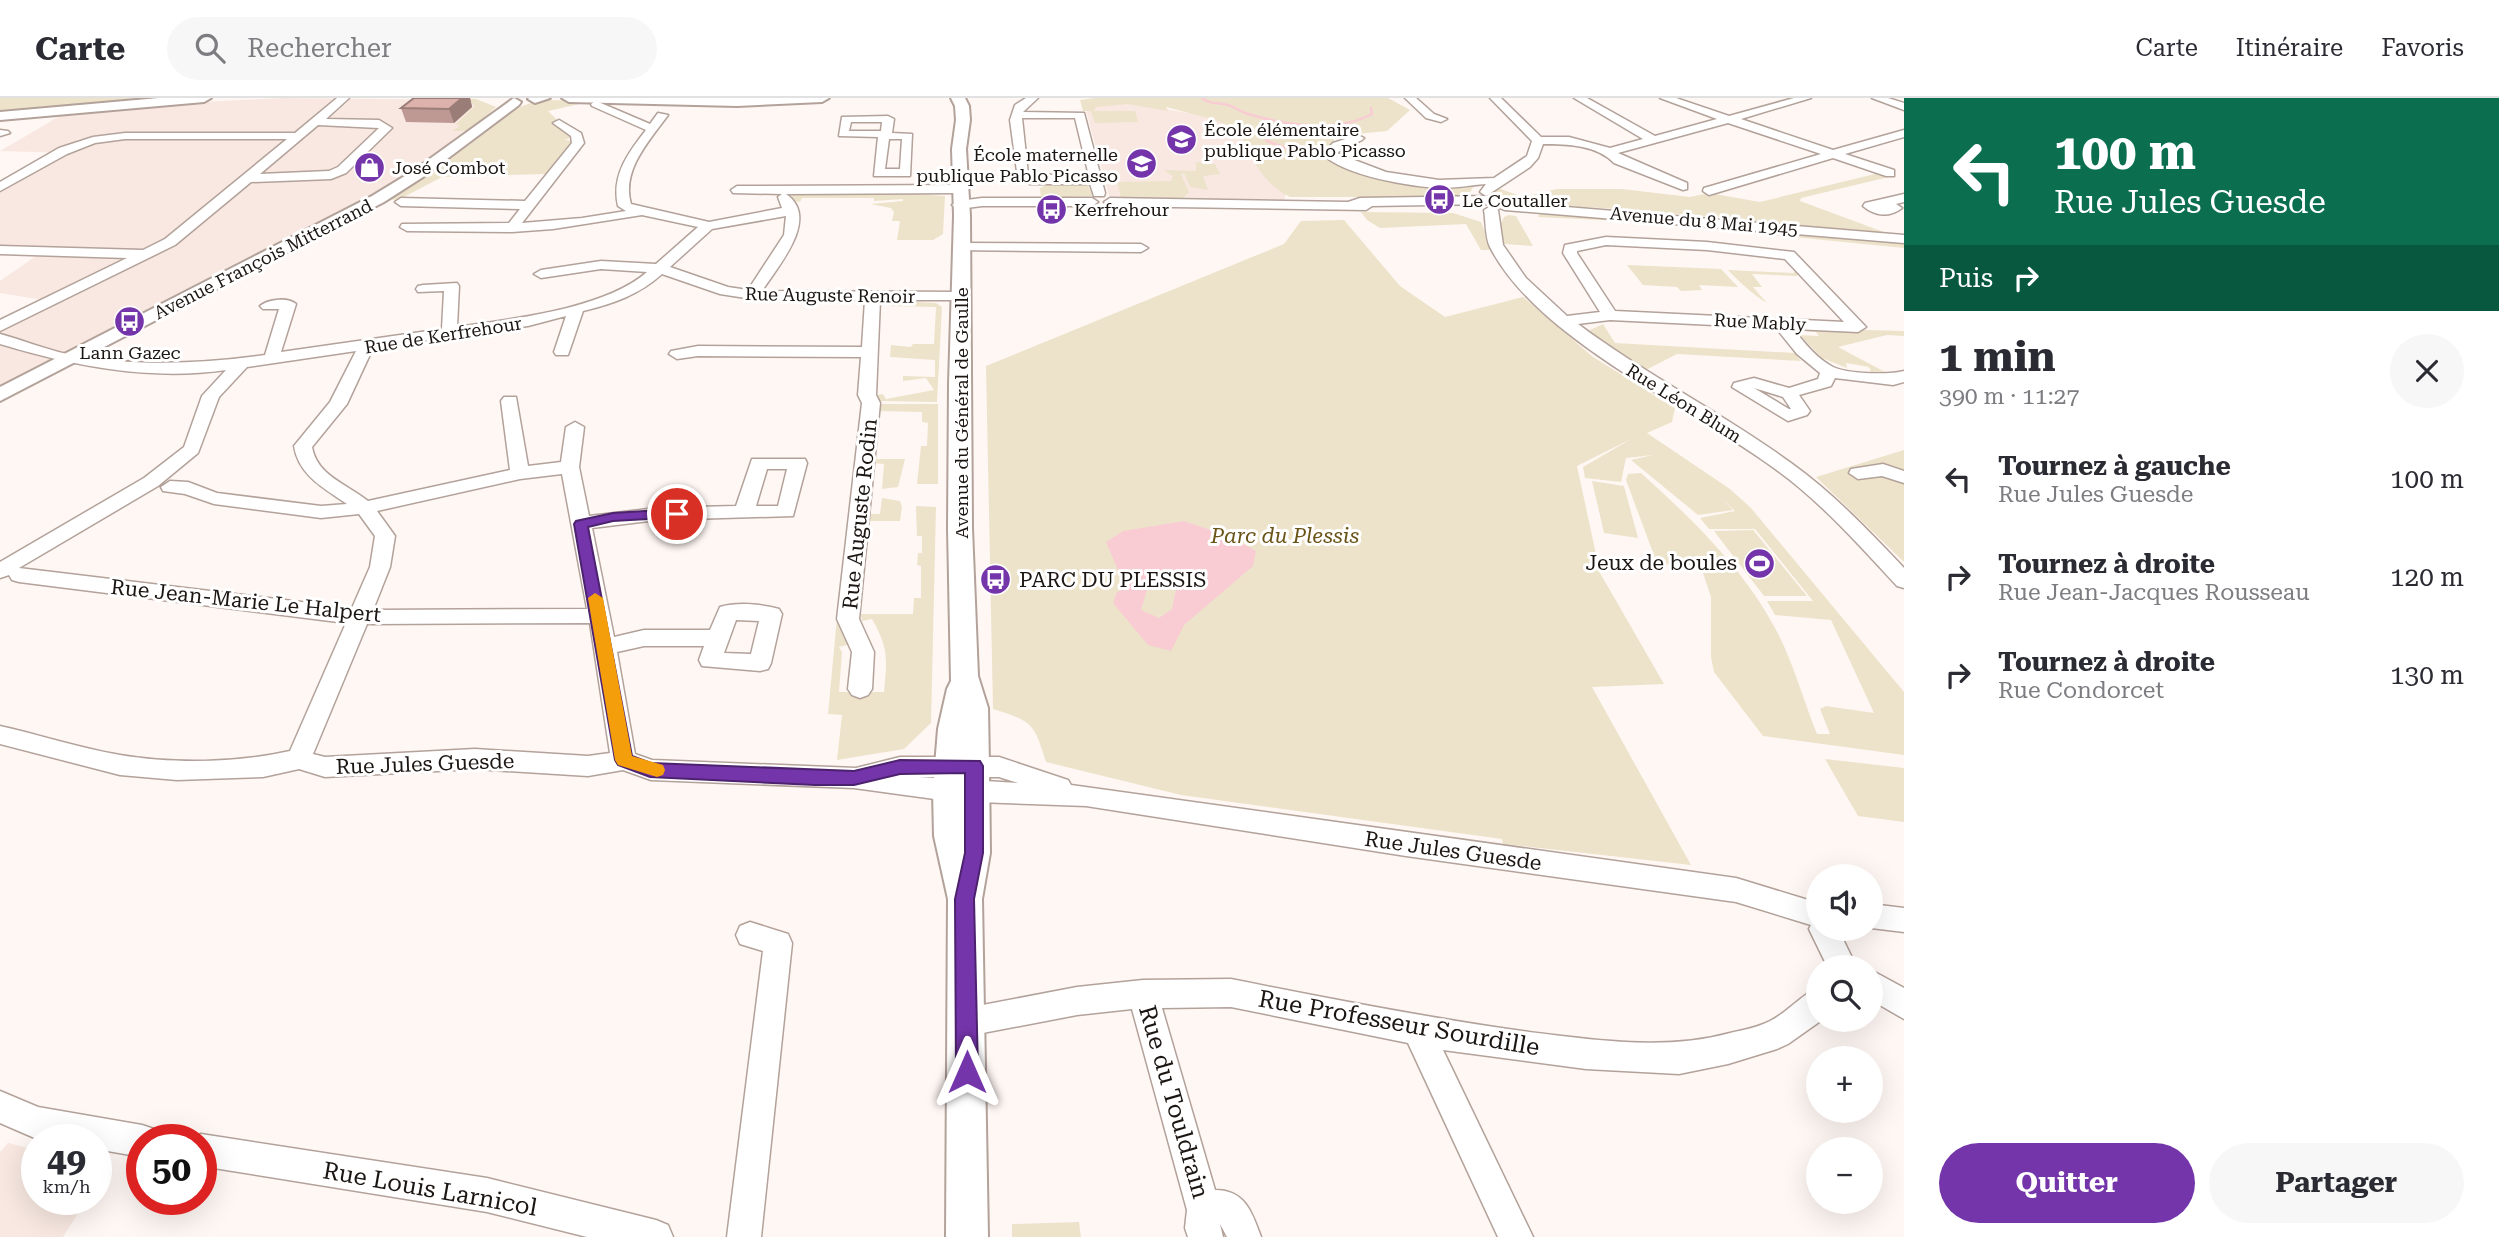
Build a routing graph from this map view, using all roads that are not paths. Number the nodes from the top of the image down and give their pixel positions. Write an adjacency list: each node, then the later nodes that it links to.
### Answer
1 (204, 98): 22 (main road)
2 (344, 98): 26 (street)
3 (536, 98): 4 (main road); 18 (main road)
4 (543, 98)
5 (569, 98): 8 (main road)
6 (684, 98): 7 (main road)
7 (746, 98)
8 (822, 98)
9 (949, 98): 34 (main road, Avenue du Général de Gaulle)
10 (958, 98): 34 (main road, Avenue du Général de Gaulle)
11 (1033, 98): 23 (street)
12 (1409, 98): 24 (street)
13 (1495, 98): 32 (street)
14 (1579, 98): 33 (street)
15 (1665, 98): 25 (street)
16 (1806, 98): 25 (street)
17 (1877, 98): 20 (street)
18 (508, 100): 86 (main road, Avenue François Mitterrand)
19 (596, 104): 28 (street)
20 (1904, 107)
21 (662, 115): 28 (street)
22 (0, 116)
23 (1016, 118): 40 (street); 40 (street)
24 (1441, 119)
25 (1732, 120): 33 (street); 36 (street)
26 (315, 122): 29 (street); 39 (street)
27 (559, 123): 53 (street)
28 (653, 129): 58 (street)
29 (296, 136): 39 (street); 43 (street)
30 (1357, 138): 41 (street)
31 (1900, 138): 36 (street)
32 (1538, 140): 35 (street); 41 (street)
33 (1653, 140): 35 (street)
34 (959, 149): 49 (main road, Avenue du Général de Gaulle)
35 (1610, 152): 42 (street)
36 (1837, 156): 38 (street); 47 (street)
37 (906, 173): 37 (street); 45 (street)
38 (1890, 173)
39 (247, 178): 66 (street)
40 (1096, 180): 52 (street)
41 (1493, 181): 56 (street)
42 (1683, 186)
43 (0, 187)
44 (737, 190): 46 (street)
45 (905, 190): 46 (street); 49 (street)
46 (782, 191): 57 (street)
47 (1709, 191)
48 (1904, 198): 51 (street)
49 (963, 199): 52 (street); 63 (main road, Avenue du Général de Gaulle)
50 (401, 202): 53 (street)
51 (1883, 203)
52 (1104, 204): 54 (street); 54 (street)
53 (529, 205): 61 (street)
54 (1151, 205): 55 (street)
55 (1351, 205): 56 (street); 56 (street)
56 (1489, 207): 62 (street, Avenue du 8 Mai 1945); 77 (street, Rue Léon Blum)
57 (790, 211): 59 (street); 71 (street)
58 (639, 212): 59 (street); 61 (street)
59 (708, 226): 68 (street, Rue de Kerfrehour)
60 (407, 228): 61 (street)
61 (512, 228)
62 (1904, 239)
63 (960, 247): 64 (street); 73 (main road, Avenue du Général de Gaulle)
64 (1141, 248)
65 (0, 250): 66 (street)
66 (148, 254): 79 (street)
67 (1789, 255): 76 (street); 78 (street, Rue Mably)
68 (660, 269): 69 (street, Rue Auguste Renoir); 71 (street, Rue Auguste Renoir); 75 (street, Rue de Kerfrehour)
69 (541, 274)
70 (423, 289): 80 (street)
71 (752, 295): 72 (street, Rue Auguste Renoir)
72 (873, 296): 73 (street, Rue Auguste Renoir); 84 (street, Rue Auguste Rodin)
73 (962, 296): 113 (main road, Avenue du Général de Gaulle)
74 (268, 306): 87 (street)
75 (575, 311): 80 (street, Rue de Kerfrehour); 83 (street)
76 (1610, 315): 77 (street, Rue Mably); 78 (street, Rue Mably)
77 (1564, 321): 104 (street, Rue Léon Blum)
78 (1780, 323): 89 (street)
79 (0, 326)
80 (449, 334): 82 (street, Rue de Kerfrehour)
81 (0, 339): 86 (street, Rue de Kerfrehour)
82 (366, 347): 87 (street, Rue de Kerfrehour); 100 (street)
83 (562, 352)
84 (869, 352): 85 (street); 109 (street, Rue Auguste Rodin)
85 (677, 354)
86 (69, 359): 88 (street, Rue de Kerfrehour); 92 (main road, Avenue François Mitterrand)
87 (271, 360): 88 (street, Rue de Kerfrehour)
88 (240, 365): 103 (street)
89 (1829, 372): 90 (street); 91 (street)
90 (1900, 380)
91 (1789, 393)
92 (0, 395)
93 (510, 401): 96 (street)
94 (575, 427): 95 (street)
95 (570, 467): 96 (street); 102 (street)
96 (520, 473): 100 (street)
97 (1858, 473): 98 (street)
98 (1904, 477)
99 (170, 486): 100 (street)
100 (364, 508): 105 (street)
101 (744, 512): 102 (street)
102 (581, 524): 106 (street)
103 (10, 573): 105 (street, Rue Jean-Marie Le Halpert)
104 (1904, 581)
105 (361, 617): 106 (street, Rue Jean-Marie Le Halpert); 111 (street)
106 (599, 617): 108 (street)
107 (717, 639): 108 (street)
108 (606, 647): 112 (street)
109 (860, 689)
110 (0, 734): 111 (street, Rue Jules Guesde)
111 (299, 760): 112 (street, Rue Jules Guesde)
112 (624, 760): 113 (street, Rue Jules Guesde)
113 (962, 778): 114 (street, Rue Jules Guesde); 122 (main road, Avenue du Général de Gaulle)
114 (1806, 915)
115 (1883, 917): 116 (street)
116 (1904, 920)
117 (750, 935): 129 (street)
118 (1883, 992): 120 (street)
119 (1143, 993): 122 (street, Rue Professeur Sourdille); 123 (street, Rue Professeur Sourdille); 127 (street, Rue du Touldrain)
120 (1904, 1005)
121 (1806, 1014): 123 (street, Rue Professeur Sourdille)
122 (967, 1022): 130 (main road, Avenue du Général de Gaulle)
123 (1418, 1031): 132 (street)
124 (0, 1107): 125 (street)
125 (126, 1137)
126 (217, 1153): 128 (street, Rue Louis Larnicol)
127 (1205, 1223): 131 (street, Rue du Touldrain)
128 (656, 1237)
129 (744, 1237)
130 (967, 1237)
131 (1244, 1237)
132 (1516, 1237)

